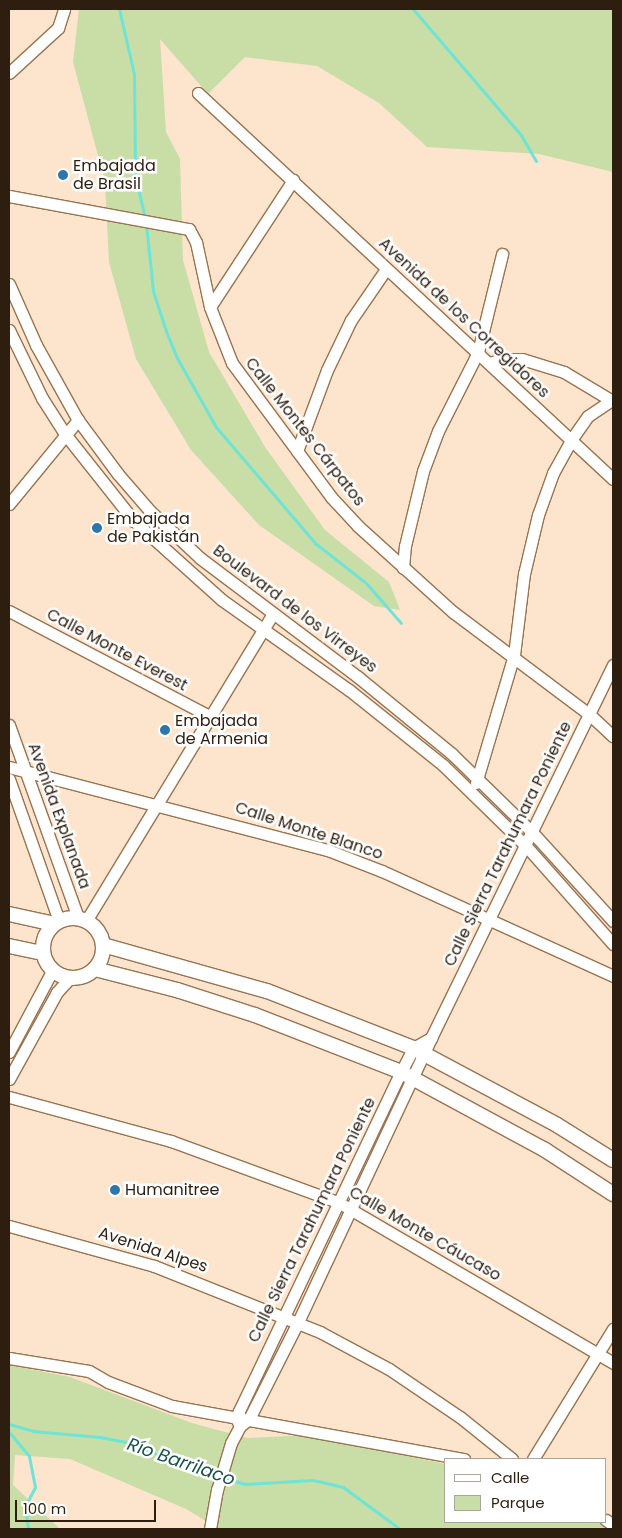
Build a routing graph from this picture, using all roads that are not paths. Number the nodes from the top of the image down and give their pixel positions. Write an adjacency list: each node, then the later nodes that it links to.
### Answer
1 (64, 9): 2 (street)
2 (9, 73)
3 (198, 93): 4 (street, Avenida de los Corregidores)
4 (293, 180): 7 (street, Avenida de los Corregidores); 9 (street)
5 (9, 196): 9 (street, Calle Montes Cárpatos)
6 (502, 254): 11 (street)
7 (386, 269): 11 (street, Avenida de los Corregidores); 17 (street)
8 (10, 291): 14 (street, Boulevard de los Virreyes)
9 (210, 308): 17 (street, Calle Montes Cárpatos)
10 (9, 330): 15 (street, Boulevard de los Virreyes)
11 (478, 352): 12 (street, Avenida de los Corregidores); 20 (street)
12 (488, 363): 13 (street); 16 (street, Avenida de los Corregidores)
13 (611, 399): 16 (street)
14 (78, 420): 15 (street); 22 (street, Boulevard de los Virreyes)
15 (65, 434): 19 (street); 23 (street, Boulevard de los Virreyes)
16 (571, 440): 18 (street, Avenida de los Corregidores); 24 (street)
17 (297, 451): 20 (street, Calle Montes Cárpatos)
18 (613, 479)
19 (9, 504)
20 (403, 568): 24 (street, Calle Montes Cárpatos)
21 (9, 611): 27 (street, Calle Monte Everest)
22 (273, 614): 23 (street); 32 (street, Boulevard de los Virreyes)
23 (263, 631): 27 (street); 34 (street, Boulevard de los Virreyes)
24 (514, 655): 26 (street, Calle Montes Cárpatos); 32 (street)
25 (613, 665): 26 (street, Calle Sierra Tarahumara Poniente)
26 (589, 714): 29 (street, Calle Montes Cárpatos); 36 (street, Calle Sierra Tarahumara Poniente)
27 (211, 717): 35 (street)
28 (9, 725): 31 (street, Avenida Explanada)
29 (613, 736)
30 (9, 766): 31 (street, Calle Monte Blanco)
31 (24, 770): 35 (street, Calle Monte Blanco); 39 (street, Avenida Explanada)
32 (478, 778): 34 (street); 36 (street, Boulevard de los Virreyes)
33 (9, 779): 42 (street)
34 (472, 794): 37 (street, Boulevard de los Virreyes)
35 (160, 804): 39 (street); 40 (street, Calle Monte Blanco)
36 (532, 832): 37 (street, Calle Sierra Tarahumara Poniente); 41 (street, Boulevard de los Virreyes)
37 (526, 846): 40 (street, Calle Sierra Tarahumara Poniente); 43 (street, Boulevard de los Virreyes)
38 (9, 914): 42 (main road)
39 (82, 920): 42 (main road); 44 (main road)
40 (491, 920): 49 (street, Calle Monte Blanco); 52 (street, Calle Sierra Tarahumara Poniente)
41 (613, 921)
42 (56, 922): 46 (main road)
43 (613, 944)
44 (103, 945): 47 (main road); 52 (main road)
45 (9, 946): 46 (main road)
46 (43, 954): 48 (main road)
47 (95, 969): 50 (main road); 53 (main road)
48 (52, 971): 50 (main road); 51 (street)
49 (613, 976)
50 (69, 978): 54 (street)
51 (9, 1052)
52 (419, 1052): 53 (street, Calle Sierra Tarahumara Poniente); 56 (main road)
53 (407, 1075): 57 (main road); 58 (street, Calle Sierra Tarahumara Poniente); 59 (street, Calle Sierra Tarahumara Poniente)
54 (9, 1079)
55 (9, 1097): 58 (street, Calle Monte Cáucaso)
56 (613, 1160)
57 (613, 1194)
58 (338, 1202): 59 (street, Calle Monte Cáucaso); 61 (street, Calle Sierra Tarahumara Poniente)
59 (352, 1209): 62 (street, Calle Sierra Tarahumara Poniente); 64 (street, Calle Monte Cáucaso)
60 (9, 1226): 61 (street, Avenida Alpes)
61 (283, 1316): 62 (street, Avenida Alpes); 67 (street, Calle Sierra Tarahumara Poniente)
62 (298, 1322): 67 (street, Calle Sierra Tarahumara Poniente); 69 (street, Avenida Alpes)
63 (613, 1329): 64 (street)
64 (599, 1354): 66 (street, Calle Monte Cáucaso); 70 (street)
65 (9, 1358): 67 (street)
66 (613, 1363)
67 (242, 1421): 68 (street); 71 (street, Calle Sierra Tarahumara Poniente)
68 (458, 1458)
69 (511, 1458)
70 (534, 1458)
71 (210, 1529)

